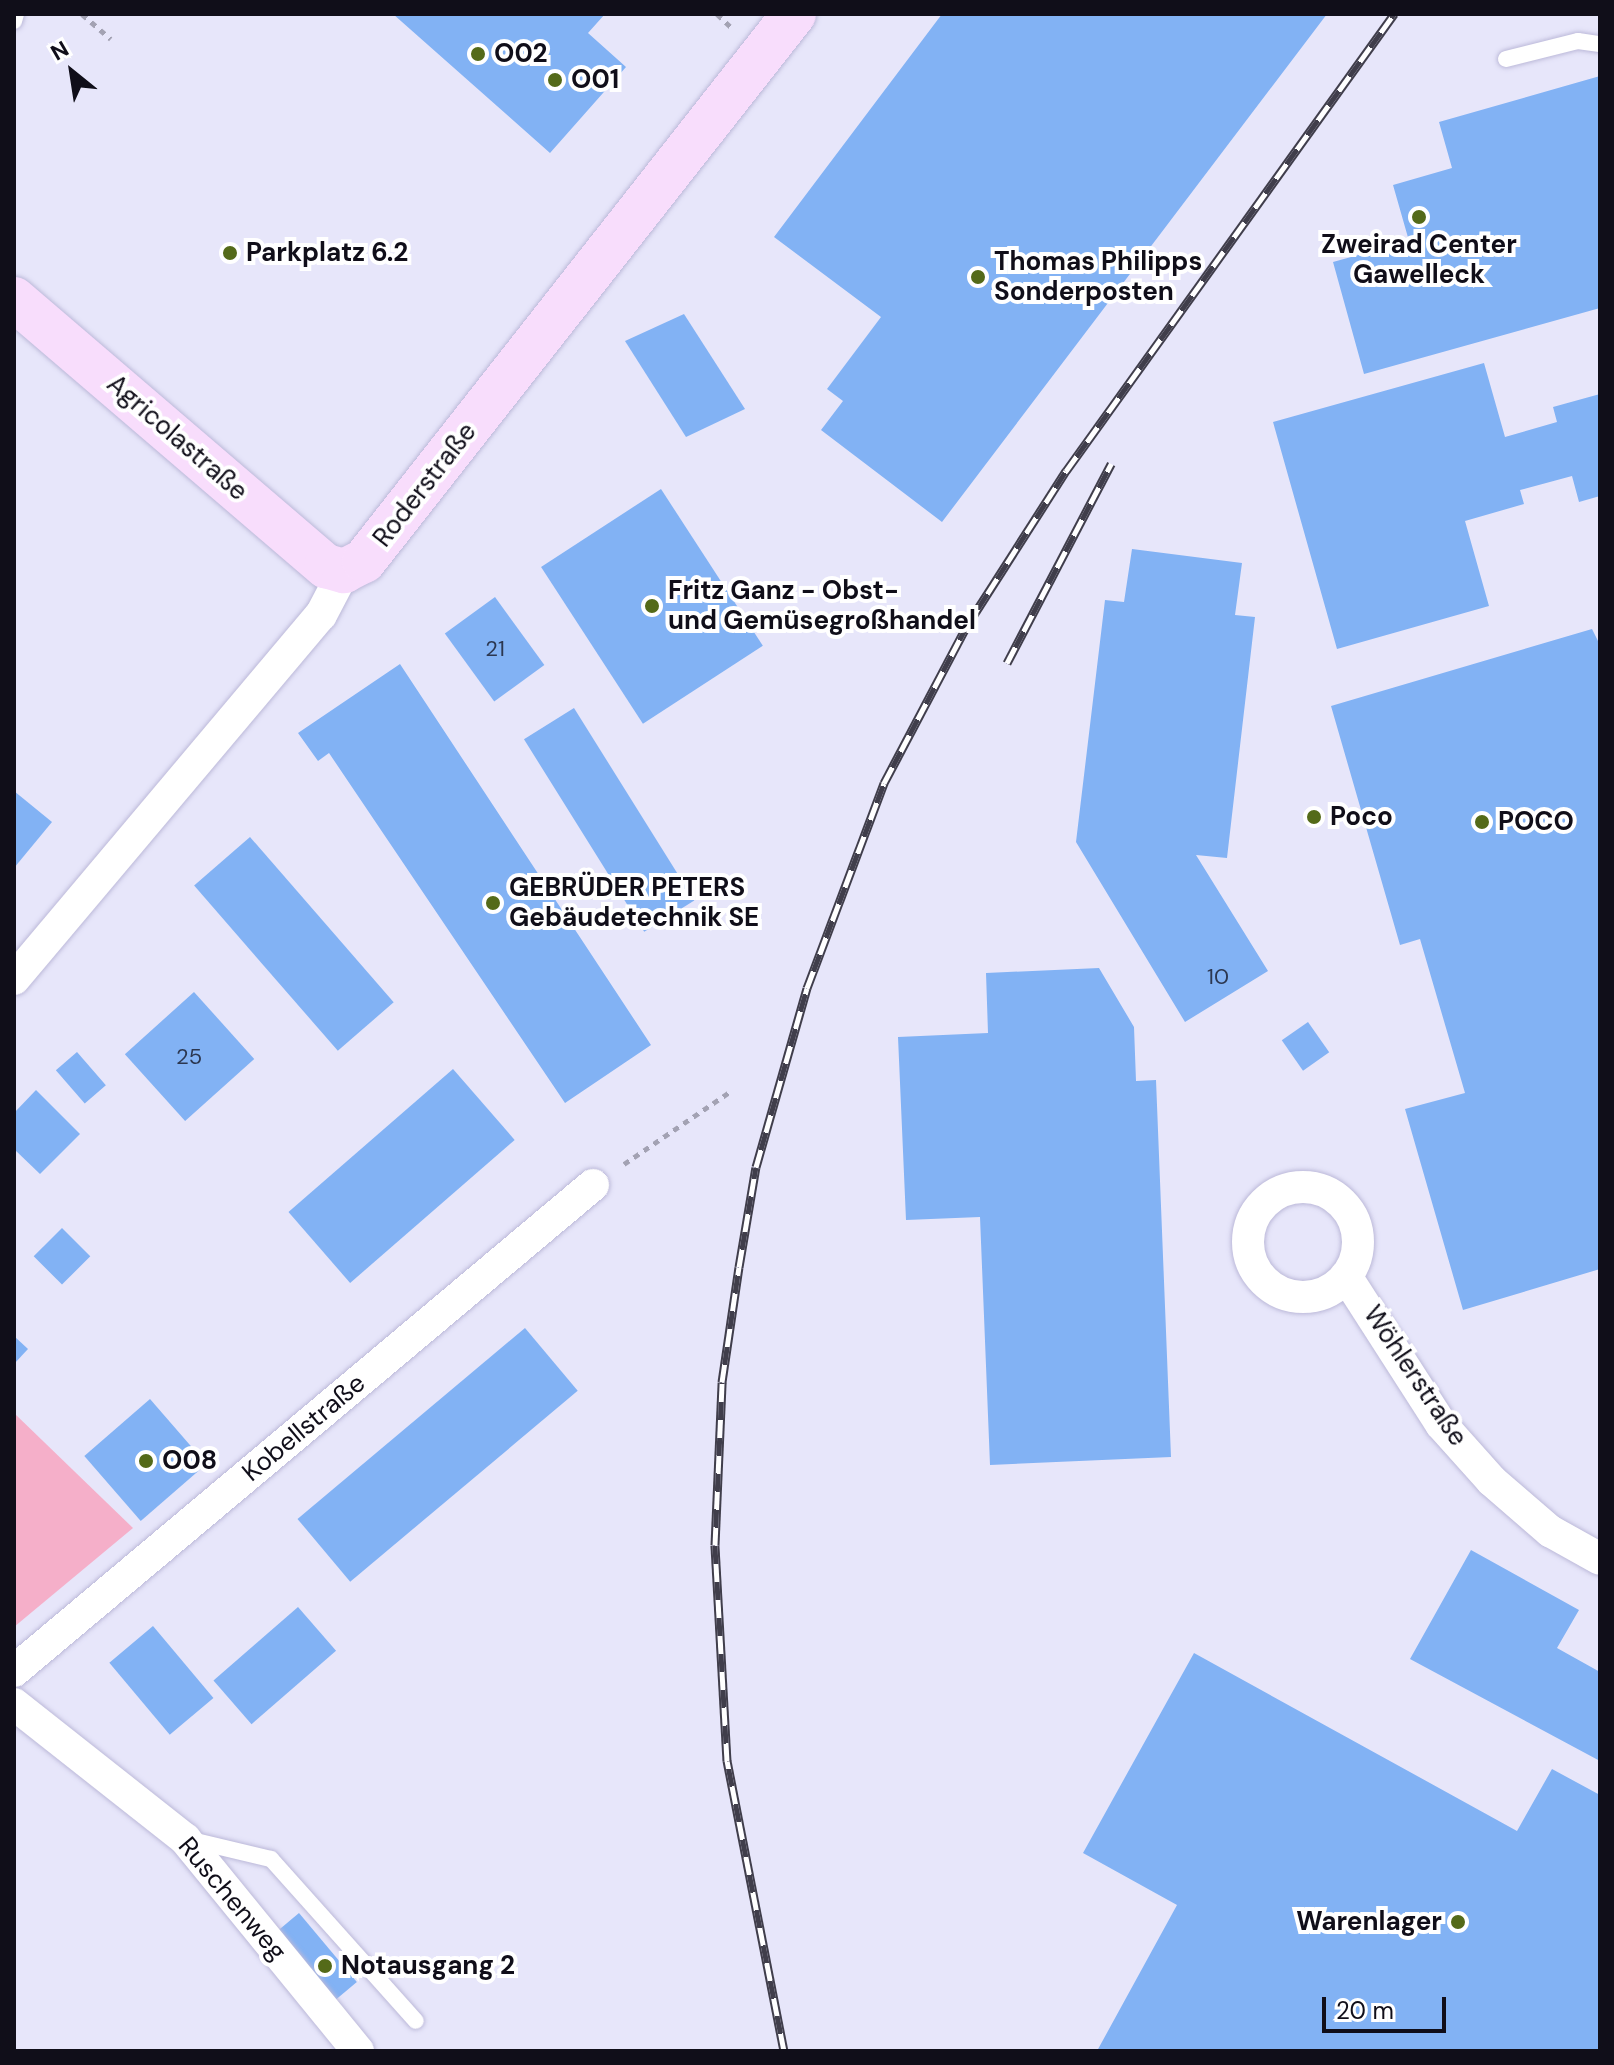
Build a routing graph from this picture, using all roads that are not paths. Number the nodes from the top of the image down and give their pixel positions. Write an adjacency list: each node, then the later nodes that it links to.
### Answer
1 (16, 14): 3 (lane)
2 (794, 14): 7 (street, Roderstraße)
3 (14, 21)
4 (1600, 44): 5 (lane)
5 (1506, 59)
6 (14, 299): 7 (street, Agricolastraße)
7 (344, 571): 8 (street, Roderstraße)
8 (14, 979)
9 (593, 1185): 12 (street, Kobellstraße)
10 (1346, 1276): 11 (street, Wöhlerstraße)
11 (1600, 1559)
12 (14, 1671)
13 (14, 1704): 14 (street, Ruschenweg)
14 (185, 1839): 15 (lane); 16 (street, Ruschenweg)
15 (416, 2021)
16 (358, 2051)

